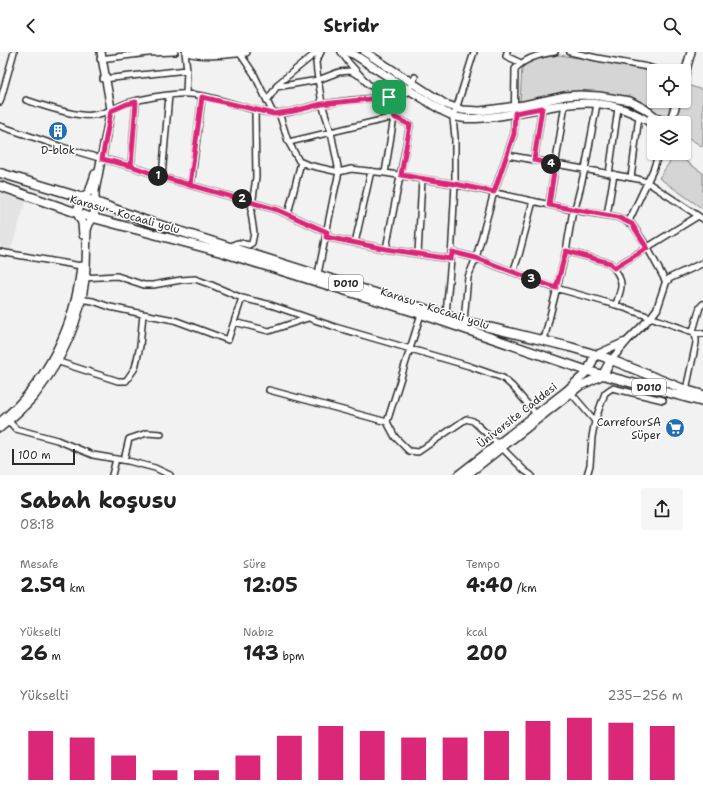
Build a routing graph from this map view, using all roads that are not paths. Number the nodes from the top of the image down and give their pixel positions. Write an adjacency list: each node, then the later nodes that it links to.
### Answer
1 (14, 52): 27 (street)
2 (175, 52): 18 (street)
3 (186, 52): 4 (main road); 22 (street)
4 (239, 52): 5 (main road); 36 (street)
5 (246, 52)
6 (317, 52): 28 (street)
7 (321, 52): 25 (street)
8 (341, 52): 23 (street)
9 (347, 52): 29 (main road)
10 (365, 52): 26 (main road)
11 (474, 52): 47 (street)
12 (555, 52): 15 (street)
13 (570, 52): 16 (street)
14 (691, 52): 20 (main road)
15 (542, 53): 19 (street)
16 (580, 53): 21 (street)
17 (507, 54): 19 (street)
18 (100, 56): 24 (main road)
19 (521, 63): 44 (street)
20 (688, 64)
21 (647, 67)
22 (187, 70): 24 (street); 30 (street)
23 (360, 76): 25 (street); 33 (street)
24 (104, 78): 46 (main road)
25 (318, 80): 28 (street); 39 (street)
26 (414, 80): 29 (street); 47 (main road)
27 (2, 83): 37 (street)
28 (276, 87): 36 (street)
29 (408, 90): 34 (street); 47 (main road)
30 (186, 94): 31 (street); 32 (street)
31 (169, 95): 38 (street); 70 (street)
32 (202, 97): 45 (street); 75 (street)
33 (389, 97): 34 (street); 39 (street)
34 (396, 97): 51 (street)
35 (26, 100): 46 (street)
36 (267, 101): 48 (street)
37 (0, 102)
38 (136, 102): 46 (street); 62 (street)
39 (322, 104): 48 (street); 54 (street)
40 (565, 104): 41 (main road); 42 (main road); 61 (street)
41 (597, 104): 43 (main road); 63 (street)
42 (542, 108): 44 (main road); 58 (street)
43 (618, 108): 49 (main road); 68 (street)
44 (515, 109): 47 (main road); 50 (main road); 56 (street)
45 (255, 110): 48 (street); 81 (street)
46 (109, 111): 57 (main road)
47 (454, 112): 74 (street)
48 (276, 113): 55 (street)
49 (639, 116): 52 (main road); 72 (street)
50 (654, 116)
51 (394, 117): 54 (street); 67 (street); 69 (street)
52 (647, 121)
53 (0, 126): 57 (street)
54 (331, 132): 55 (street); 65 (street)
55 (289, 142): 60 (street)
56 (507, 155): 58 (street); 77 (street)
57 (100, 159): 62 (street); 78 (main road); 79 (main road)
58 (534, 160): 61 (street)
59 (656, 160): 73 (street)
60 (301, 162): 65 (street); 85 (street)
61 (555, 165): 63 (street); 82 (street)
62 (131, 166): 70 (street)
63 (585, 169): 68 (street); 83 (street)
64 (371, 171): 65 (street); 67 (street); 91 (street)
65 (339, 172): 90 (street)
66 (0, 173): 78 (highway, D010)
67 (385, 173): 69 (street)
68 (612, 174): 72 (street); 86 (street)
69 (401, 175): 71 (street); 94 (street)
70 (162, 177): 75 (street)
71 (422, 178): 74 (street); 98 (street)
72 (631, 178): 73 (street)
73 (647, 182): 87 (street); 89 (street)
74 (455, 184): 77 (street); 97 (street)
75 (190, 185): 81 (street)
76 (0, 186): 84 (highway, Karasu - Kocaali yolu / D010)
77 (494, 192): 80 (street); 99 (street)
78 (82, 197): 79 (highway, D010); 84 (highway)
79 (94, 201): 88 (highway); 92 (highway, Karasu - Kocaali yolu / D010)
80 (533, 201): 82 (street); 104 (street)
81 (253, 202): 85 (street); 92 (street)
82 (549, 205): 83 (street)
83 (574, 210): 86 (street); 95 (street)
84 (77, 213): 88 (highway, Karasu - Kocaali yolu / D010); 102 (main road)
85 (288, 214): 90 (street)
86 (607, 216): 89 (street)
87 (701, 217): 93 (street)
88 (93, 218): 106 (main road); 114 (highway, Karasu - Kocaali yolu / D010)
89 (628, 222): 93 (street)
90 (326, 234): 91 (street); 105 (street)
91 (356, 243): 94 (street)
92 (231, 247): 105 (highway, Karasu - Kocaali yolu / D010)
93 (647, 248): 103 (street); 107 (street)
94 (386, 249): 98 (street)
95 (566, 251): 103 (street); 108 (street)
96 (0, 252): 102 (street)
97 (452, 252): 99 (street); 100 (street)
98 (418, 254): 100 (street)
99 (476, 258): 104 (street); 118 (street)
100 (451, 259): 115 (street)
101 (703, 263): 107 (street)
102 (81, 266): 106 (main road)
103 (614, 268): 112 (street)
104 (513, 272): 108 (street)
105 (318, 274): 115 (highway, Karasu - Kocaali yolu / D010)
106 (82, 278): 109 (street); 110 (main road)
107 (666, 282): 116 (street)
108 (556, 288): 112 (street); 122 (street)
109 (242, 298): 117 (street); 119 (street)
110 (78, 299): 113 (street); 127 (main road)
111 (703, 304): 120 (street)
112 (616, 305): 116 (street)
113 (143, 314): 119 (street); 127 (street)
114 (421, 314): 124 (street); 128 (highway, Karasu - Kocaali yolu / D010)
115 (446, 314): 118 (highway, Karasu - Kocaali yolu / D010)
116 (651, 317): 120 (street); 123 (street)
117 (308, 318): 119 (street); 124 (street)
118 (464, 320): 122 (highway, Karasu - Kocaali yolu / D010)
119 (234, 322)
120 (693, 331): 121 (street); 133 (street)
121 (703, 334)
122 (544, 340): 125 (highway, Karasu - Kocaali yolu / D010)
123 (628, 340): 125 (street); 126 (street)
124 (411, 348): 137 (street); 139 (street)
125 (595, 355): 126 (highway, Karasu - Kocaali yolu / D010); 129 (highway)
126 (611, 360): 130 (highway); 133 (highway, Karasu - Kocaali yolu / D010)
127 (55, 361): 138 (main road)
128 (564, 362): 129 (highway, Karasu - Kocaali yolu / D010); 132 (main road)
129 (588, 371): 130 (highway, Karasu - Kocaali yolu / D010); 132 (main road, Üniversite Caddesi)
130 (603, 375): 132 (main road); 136 (highway, Karasu - Kocaali yolu / D010)
131 (269, 390): 139 (street)
132 (571, 390): 137 (main road, Üniversite Caddesi); 140 (street); 143 (main road)
133 (686, 390): 134 (highway, Karasu - Kocaali yolu / D010)
134 (703, 395)
135 (663, 400): 140 (street)
136 (703, 402)
137 (536, 414): 143 (main road, Üniversite Caddesi)
138 (3, 421): 141 (main road); 144 (street)
139 (386, 422): 143 (street)
140 (595, 422): 151 (street)
141 (0, 428)
142 (161, 434): 145 (street)
143 (500, 446): 148 (main road, Üniversite Caddesi); 149 (main road); 150 (street)
144 (116, 458): 145 (street); 146 (street)
145 (124, 460): 147 (street)
146 (112, 475)
147 (170, 475)
148 (458, 475)
149 (467, 475)
150 (531, 475)
151 (587, 475)

